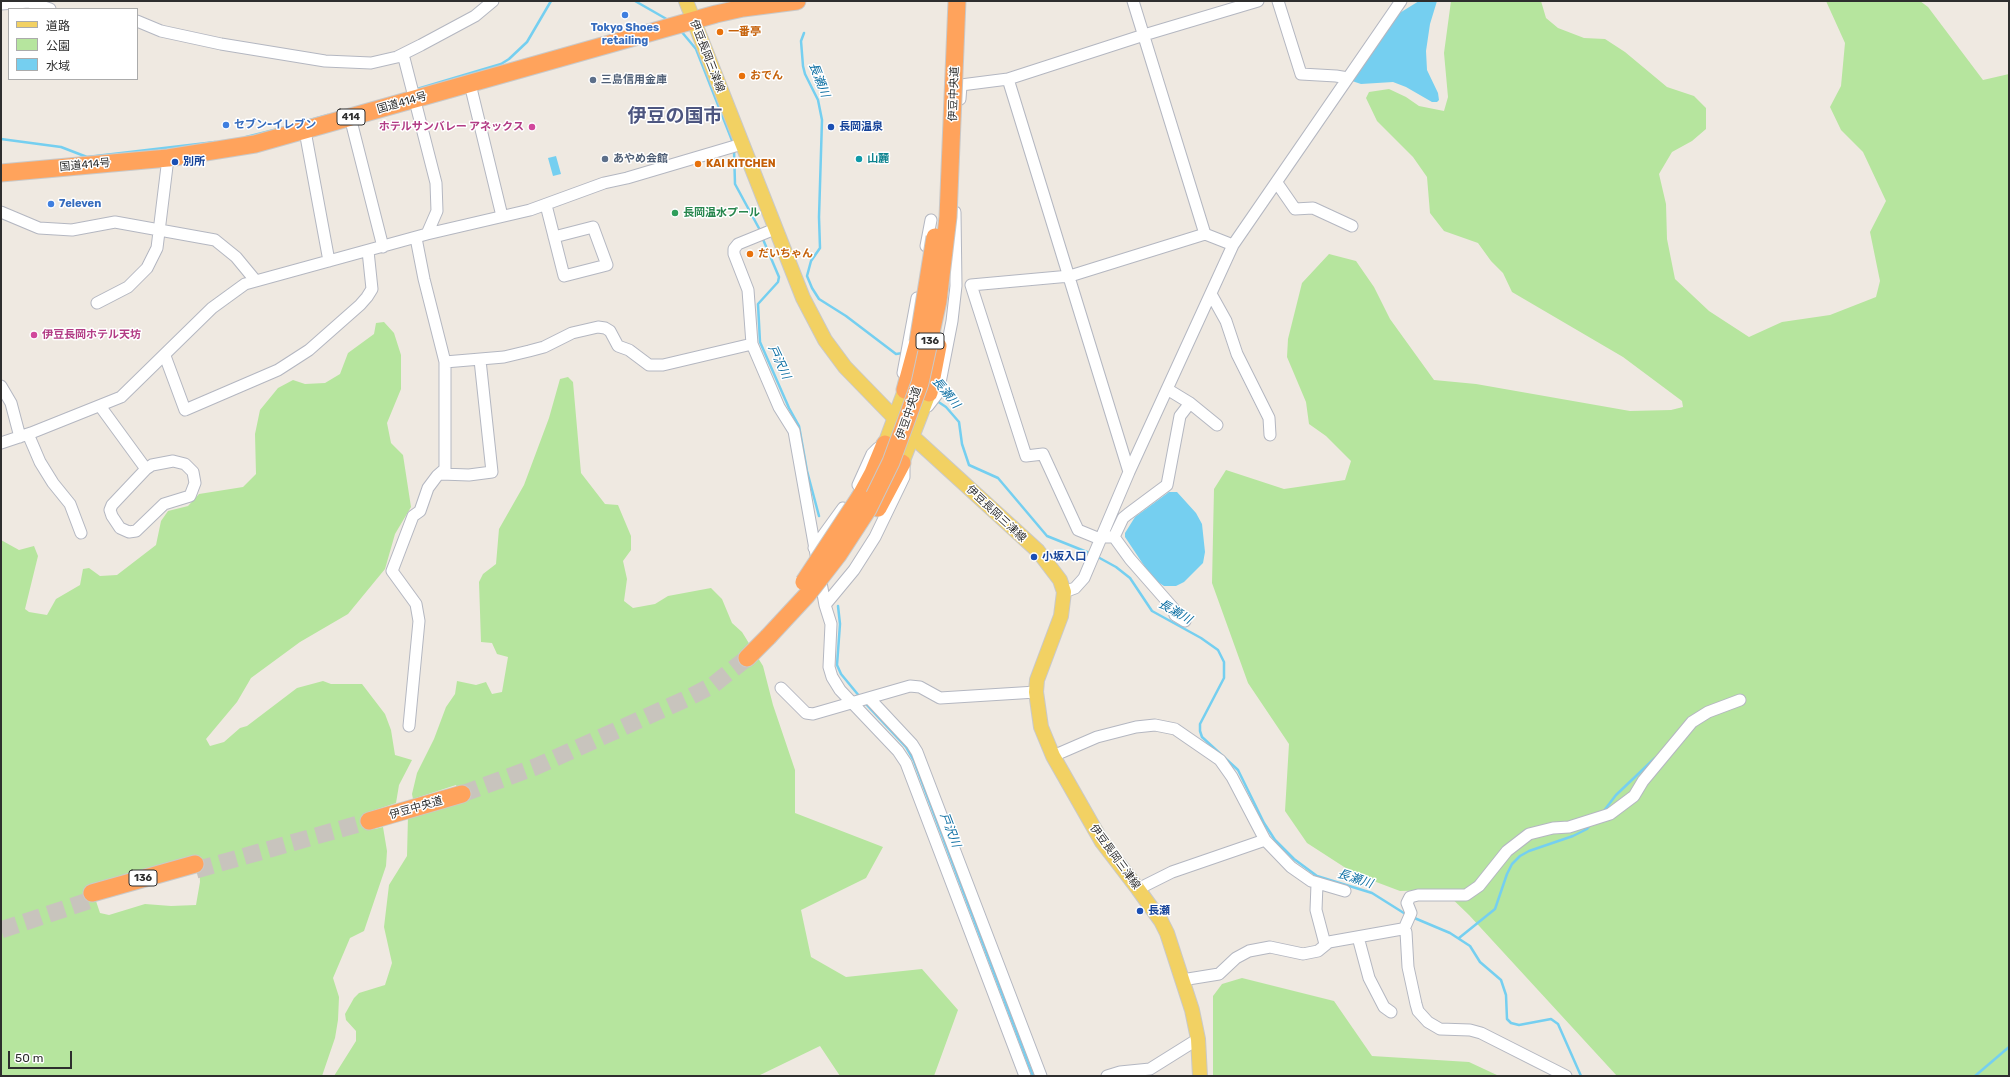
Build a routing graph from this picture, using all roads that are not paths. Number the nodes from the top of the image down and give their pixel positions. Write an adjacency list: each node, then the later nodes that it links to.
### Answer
1 (493, 1): 15 (street)
2 (686, 1): 12 (main road, 伊豆長岡三津線)
3 (797, 1): 12 (highway, 国道414号 / 414)
4 (951, 1): 27 (highway, 伊豆中央道 / 136)
5 (957, 1): 27 (highway, 伊豆中央道 / 136, bridge)
6 (1133, 1): 14 (street)
7 (1258, 1): 14 (street)
8 (1278, 1): 16 (street)
9 (1401, 1): 16 (street)
10 (1, 4): 11 (street)
11 (47, 8)
12 (693, 20): 18 (highway, 国道414号 / 414); 22 (main road, 伊豆長岡三津線)
13 (138, 21): 15 (street)
14 (1144, 35): 17 (street); 35 (street)
15 (403, 54): 19 (street)
16 (1348, 78): 25 (street)
17 (1008, 79): 42 (street); 45 (street)
18 (470, 84): 19 (highway, 国道414号 / 414); 29 (street)
19 (414, 94): 20 (highway, 国道414号 / 414); 34 (street)
20 (350, 117): 21 (highway, 国道414号 / 414); 39 (street)
21 (305, 131): 23 (highway, 国道414号 / 414); 41 (street)
22 (742, 144): 26 (street); 32 (main road, 伊豆長岡三津線)
23 (168, 158): 24 (highway, 国道414号 / 414); 33 (street)
24 (1, 173)
25 (1277, 183): 31 (street); 38 (street)
26 (546, 205): 29 (street); 36 (street)
27 (946, 209): 55 (highway, bridge); 56 (highway, bridge); 77 (highway, 伊豆中央道 / 136); 79 (highway, 伊豆中央道 / 136, bridge)
28 (1, 212): 33 (street)
29 (502, 216): 34 (street)
30 (931, 220): 46 (street)
31 (1352, 226)
32 (775, 229): 49 (street); 60 (main road, 伊豆長岡三津線)
33 (160, 230): 43 (street); 48 (street)
34 (427, 234): 37 (street)
35 (1205, 234): 38 (street); 42 (street)
36 (554, 237): 36 (street)
37 (416, 238): 39 (street); 52 (street)
38 (1233, 245): 47 (street)
39 (383, 247): 40 (street)
40 (368, 251): 41 (street); 50 (street)
41 (329, 261): 43 (street)
42 (1070, 276): 44 (street); 69 (street)
43 (255, 280): 50 (street)
44 (971, 285): 45 (street); 73 (street)
45 (956, 286): 46 (street); 59 (street)
46 (918, 293): 55 (street)
47 (1211, 294): 54 (street); 62 (street)
48 (97, 303)
49 (752, 344): 51 (street); 74 (street)
50 (165, 356): 58 (street)
51 (480, 360): 52 (street); 70 (street)
52 (445, 362): 70 (street)
53 (1, 386): 63 (street)
54 (1167, 389): 57 (street); 69 (street)
55 (905, 390): 60 (main road)
56 (929, 393): 59 (main road)
57 (1190, 403): 61 (street); 72 (street)
58 (100, 406): 63 (street); 68 (street)
59 (922, 412): 64 (main road)
60 (896, 417): 64 (main road, 伊豆長岡三津線); 66 (main road)
61 (1217, 425)
62 (1270, 435)
63 (24, 436): 65 (street); 71 (street)
64 (912, 436): 67 (main road); 75 (main road, 伊豆長岡三津線)
65 (1, 443)
66 (885, 444): 74 (street); 77 (highway, bridge)
67 (902, 463): 76 (street); 79 (highway)
68 (146, 470): 68 (street)
69 (1129, 472): 73 (street)
70 (441, 474): 86 (street)
71 (81, 533)
72 (1114, 537): 73 (street); 78 (street)
73 (1099, 541): 75 (street)
74 (814, 548): 76 (street)
75 (1064, 592): 82 (main road, 伊豆長岡三津線)
76 (825, 604): 85 (street)
77 (787, 610): 79 (highway, 伊豆中央道 / 136)
78 (1185, 621)
79 (770, 633): 80 (highway, 伊豆中央道 / 136)
80 (746, 657)
81 (781, 688): 85 (street)
82 (1036, 692): 83 (street); 87 (main road, 伊豆長岡三津線)
83 (868, 698): 85 (street); 103 (street)
84 (1740, 700): 96 (street)
85 (853, 702): 102 (street)
86 (409, 726)
87 (1053, 756): 90 (street); 93 (main road, 伊豆長岡三津線)
88 (461, 792): 89 (highway, 伊豆中央道)
89 (369, 819)
90 (1265, 840): 92 (street); 93 (street)
91 (195, 867): 95 (highway, 136)
92 (1317, 884): 94 (street); 98 (street)
93 (1138, 889): 99 (main road, 伊豆長岡三津線)
94 (1345, 891)
95 (93, 896)
96 (1407, 920): 97 (street); 106 (street)
97 (1358, 937): 98 (street); 100 (street)
98 (1325, 944): 99 (street)
99 (1182, 980): 101 (main road, 伊豆長岡三津線)
100 (1391, 1012)
101 (1198, 1039): 104 (street); 105 (main road, 伊豆長岡三津線)
102 (1025, 1076)
103 (1041, 1076)
104 (1107, 1076)
105 (1200, 1076)
106 (1566, 1076)

